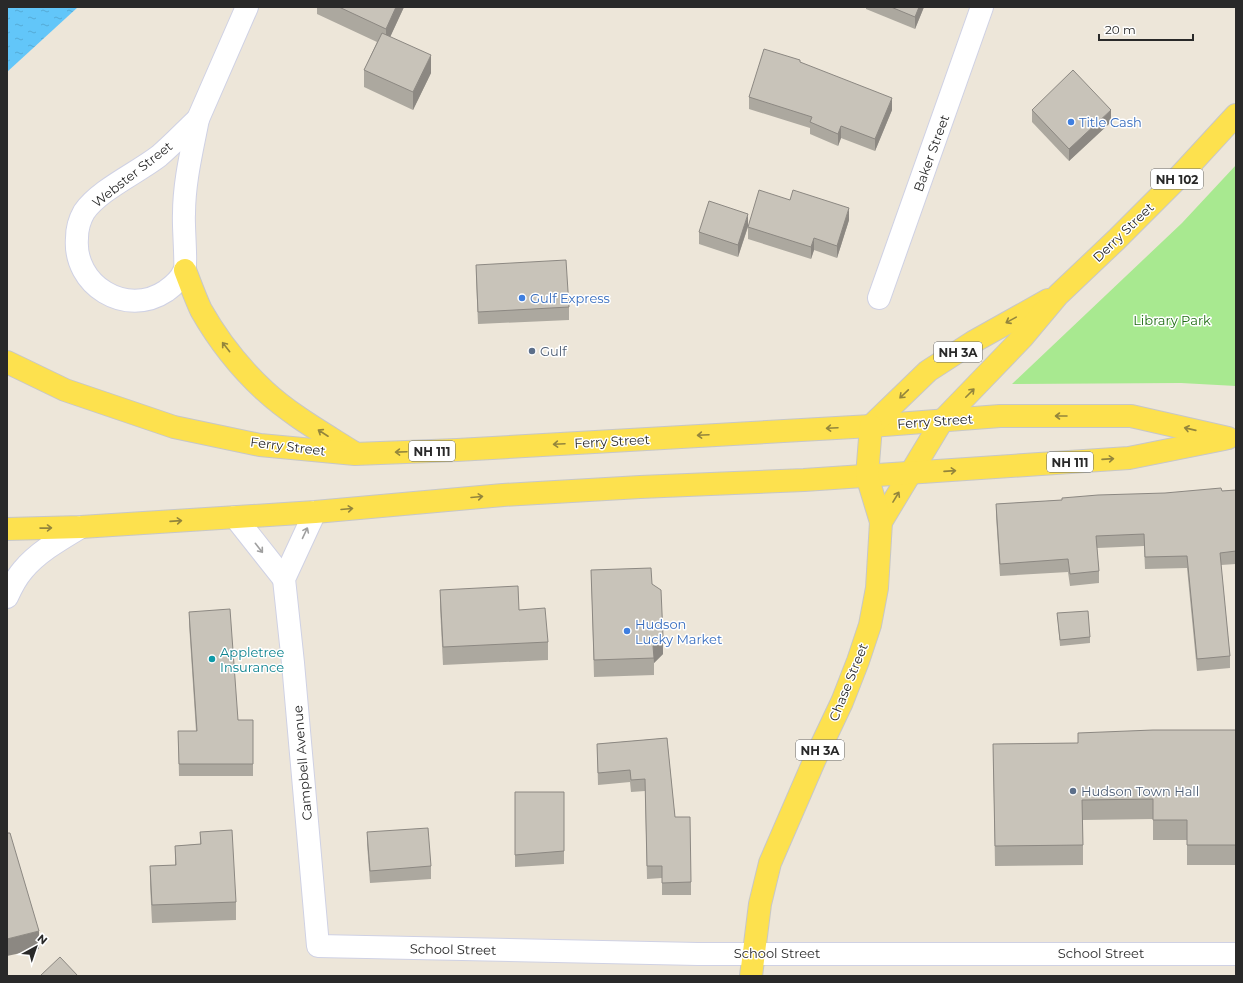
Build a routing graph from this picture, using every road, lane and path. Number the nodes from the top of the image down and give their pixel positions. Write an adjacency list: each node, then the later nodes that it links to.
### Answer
1 (247, 7): 4 (street, Webster Street)
2 (982, 7): 7 (street, Baker Street)
3 (1236, 115): 6 (main road, Derry Street / NH 102)
4 (198, 119): 5 (street, Webster Street); 5 (street, Webster Street)
5 (185, 270): 12 (main road, one-way to 5)
6 (1058, 295): 9 (main road, Derry Street / NH 3A, one-way to 6); 10 (main road, Derry Street / NH 3A, one-way to 10)
7 (879, 298)
8 (7, 362): 12 (main road, Ferry Street / NH 111)
9 (942, 421): 10 (main road, Ferry Street / NH 111); 11 (main road, Ferry Street / NH 111, one-way to 9); 13 (main road, Derry Street / NH 3A)
10 (871, 426): 12 (main road, Ferry Street / NH 111, one-way to 12); 14 (main road, Chase Street / NH 3A)
11 (1232, 438): 13 (main road, Ferry Street / NH 111, one-way to 11)
12 (355, 454)
13 (911, 473): 14 (main road, Ferry Street / NH 111); 17 (main road, NH 3A, one-way to 13)
14 (867, 476): 15 (main road, Ferry Street / NH 111, one-way to 14); 17 (main road, Chase Street / NH 3A)
15 (315, 512): 16 (main road, Ferry Street / NH 111); 20 (street, one-way to 15)
16 (235, 517): 18 (main road, Ferry Street / NH 111, one-way to 16); 20 (street, one-way to 20)
17 (881, 522): 23 (main road, Chase Street / NH 3A)
18 (81, 527): 19 (main road, Ferry Street / NH 111, one-way to 18); 21 (street)
19 (7, 529)
20 (284, 579): 22 (street, Campbell Avenue)
21 (7, 597)
22 (318, 946): 23 (street, School Street)
23 (754, 953): 24 (street, School Street); 25 (main road, Chase Street / NH 3A)
24 (1236, 954)
25 (751, 976)

